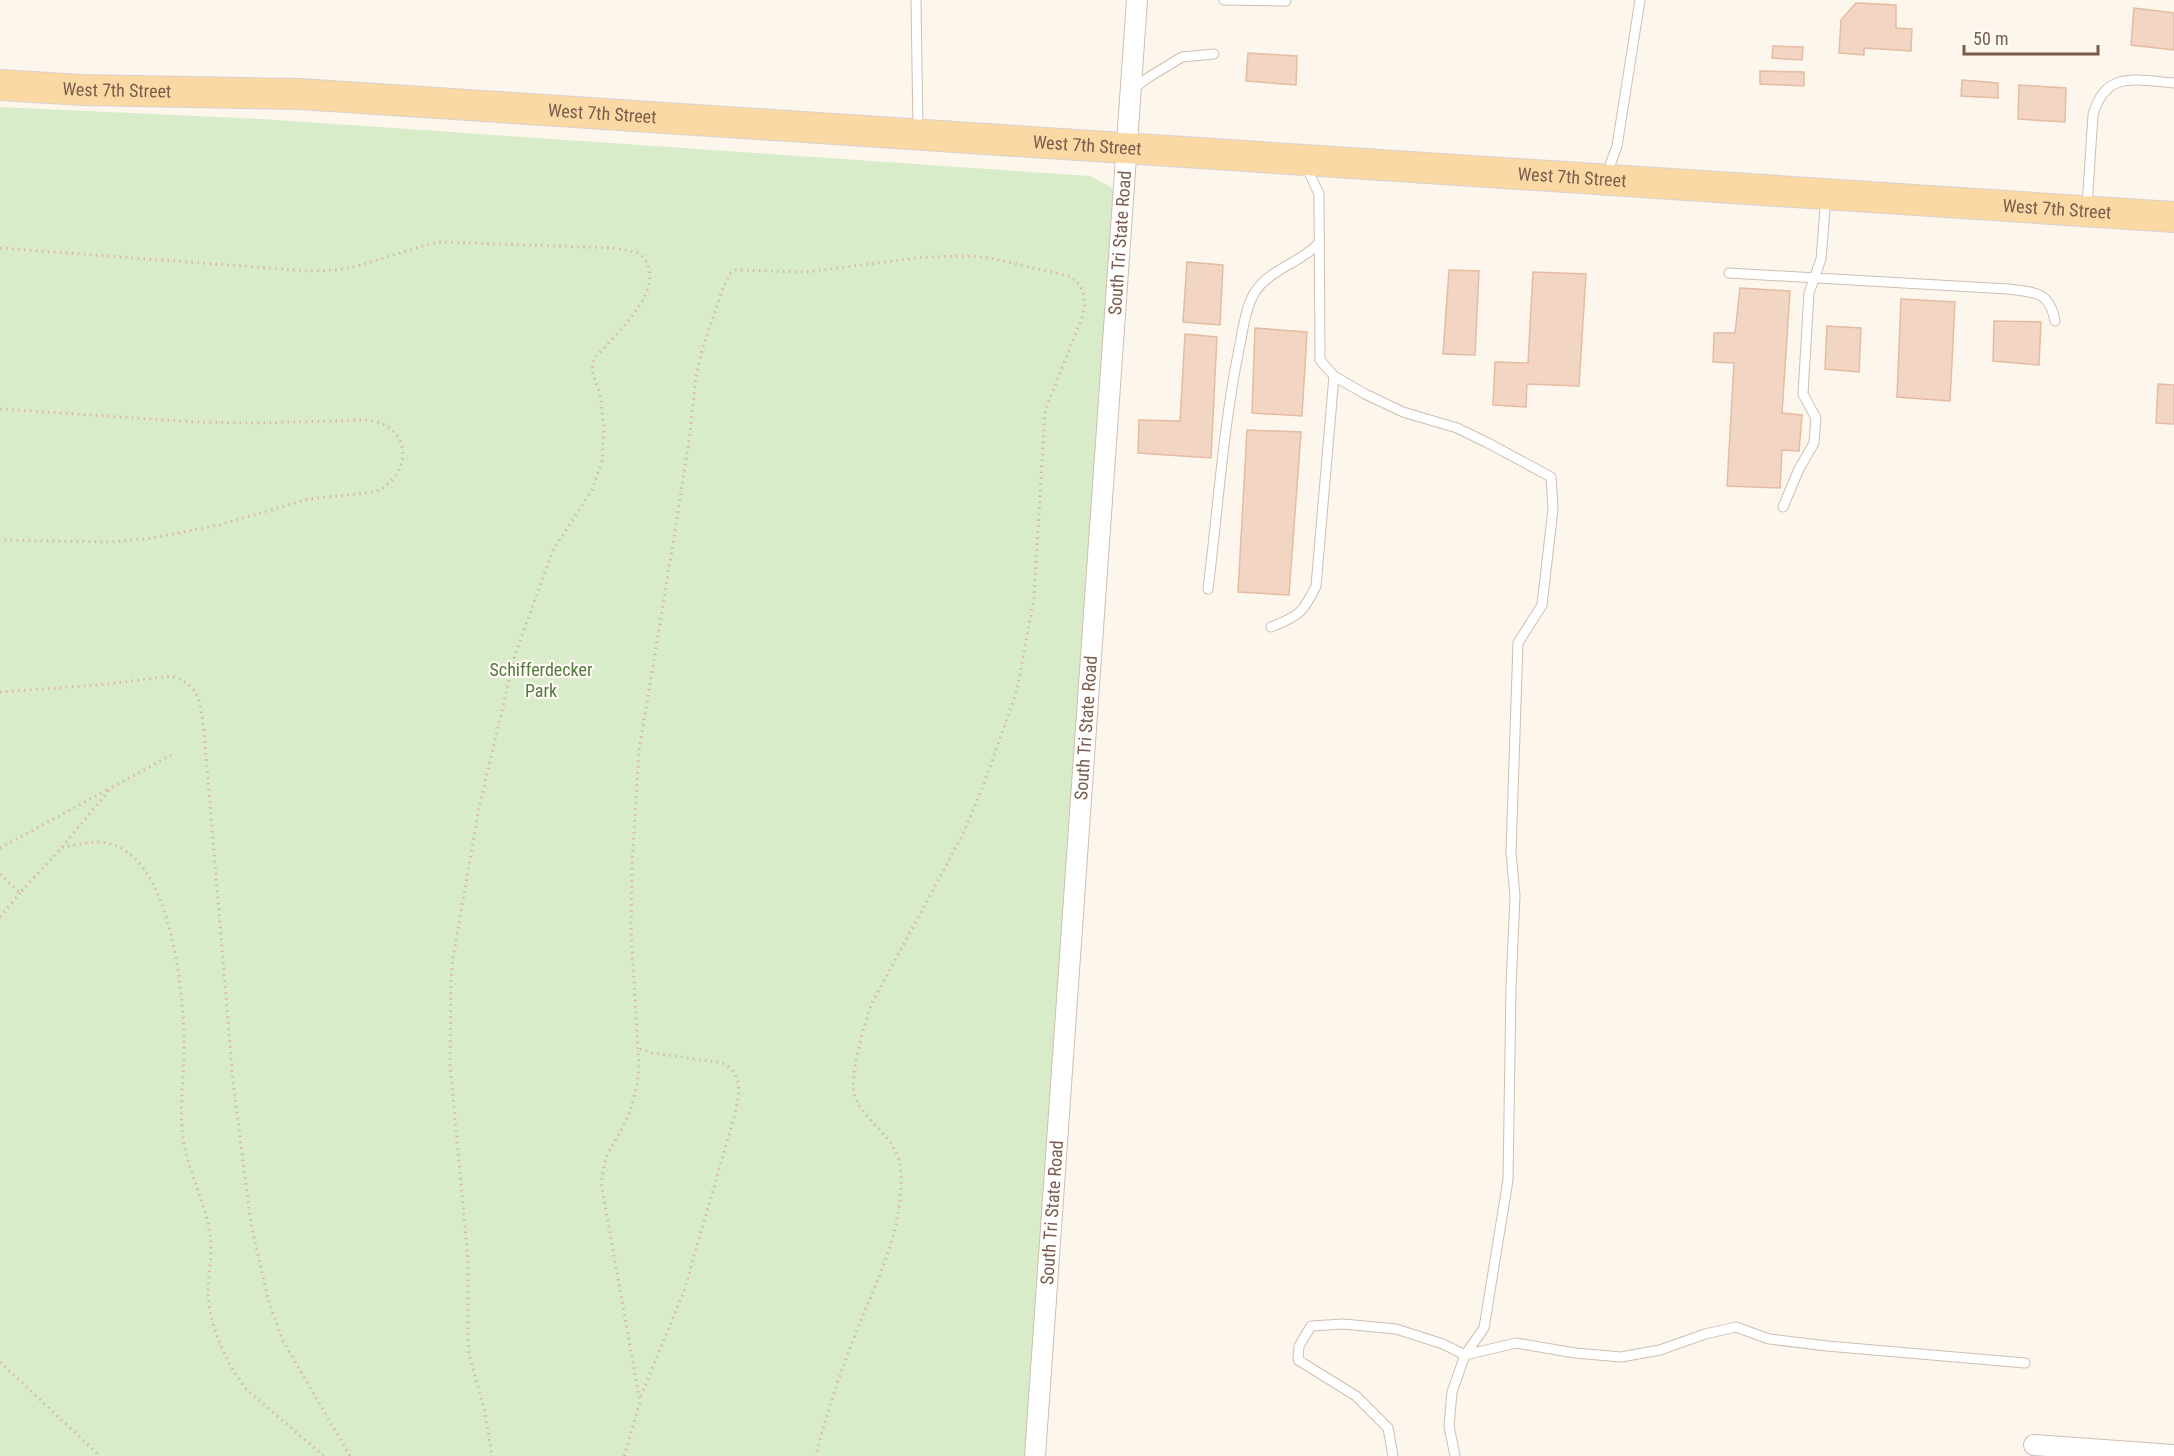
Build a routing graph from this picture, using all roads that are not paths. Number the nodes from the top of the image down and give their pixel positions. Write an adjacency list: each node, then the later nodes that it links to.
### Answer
1 (916, 0): 10 (lane)
2 (1137, 0): 9 (street, South Tri State Road)
3 (1224, 0): 5 (lane)
4 (1640, 0): 13 (lane)
5 (1286, 2)
6 (1214, 54): 9 (lane)
7 (2174, 83): 15 (lane)
8 (0, 85): 10 (main road, West 7th Street)
9 (1130, 92): 11 (street, South Tri State Road)
10 (918, 135): 11 (main road, West 7th Street)
11 (1126, 150): 12 (main road, West 7th Street); 29 (street, South Tri State Road)
12 (1304, 161): 13 (main road, West 7th Street); 17 (lane)
13 (1596, 180): 14 (main road, West 7th Street)
14 (1826, 195): 15 (main road, West 7th Street); 19 (lane)
15 (2087, 212): 16 (main road, West 7th Street)
16 (2174, 217)
17 (1319, 243): 21 (lane); 23 (lane)
18 (1729, 273): 19 (lane)
19 (1814, 278): 20 (lane); 22 (lane)
20 (2055, 321)
21 (1334, 376): 24 (lane); 25 (lane)
22 (1784, 507)
23 (1208, 589)
24 (1271, 627)
25 (1465, 1355): 26 (lane); 30 (lane); 31 (lane)
26 (2025, 1363)
27 (2034, 1445): 28 (street)
28 (2174, 1455)
29 (1035, 1456)
30 (1393, 1456)
31 (1455, 1456)

